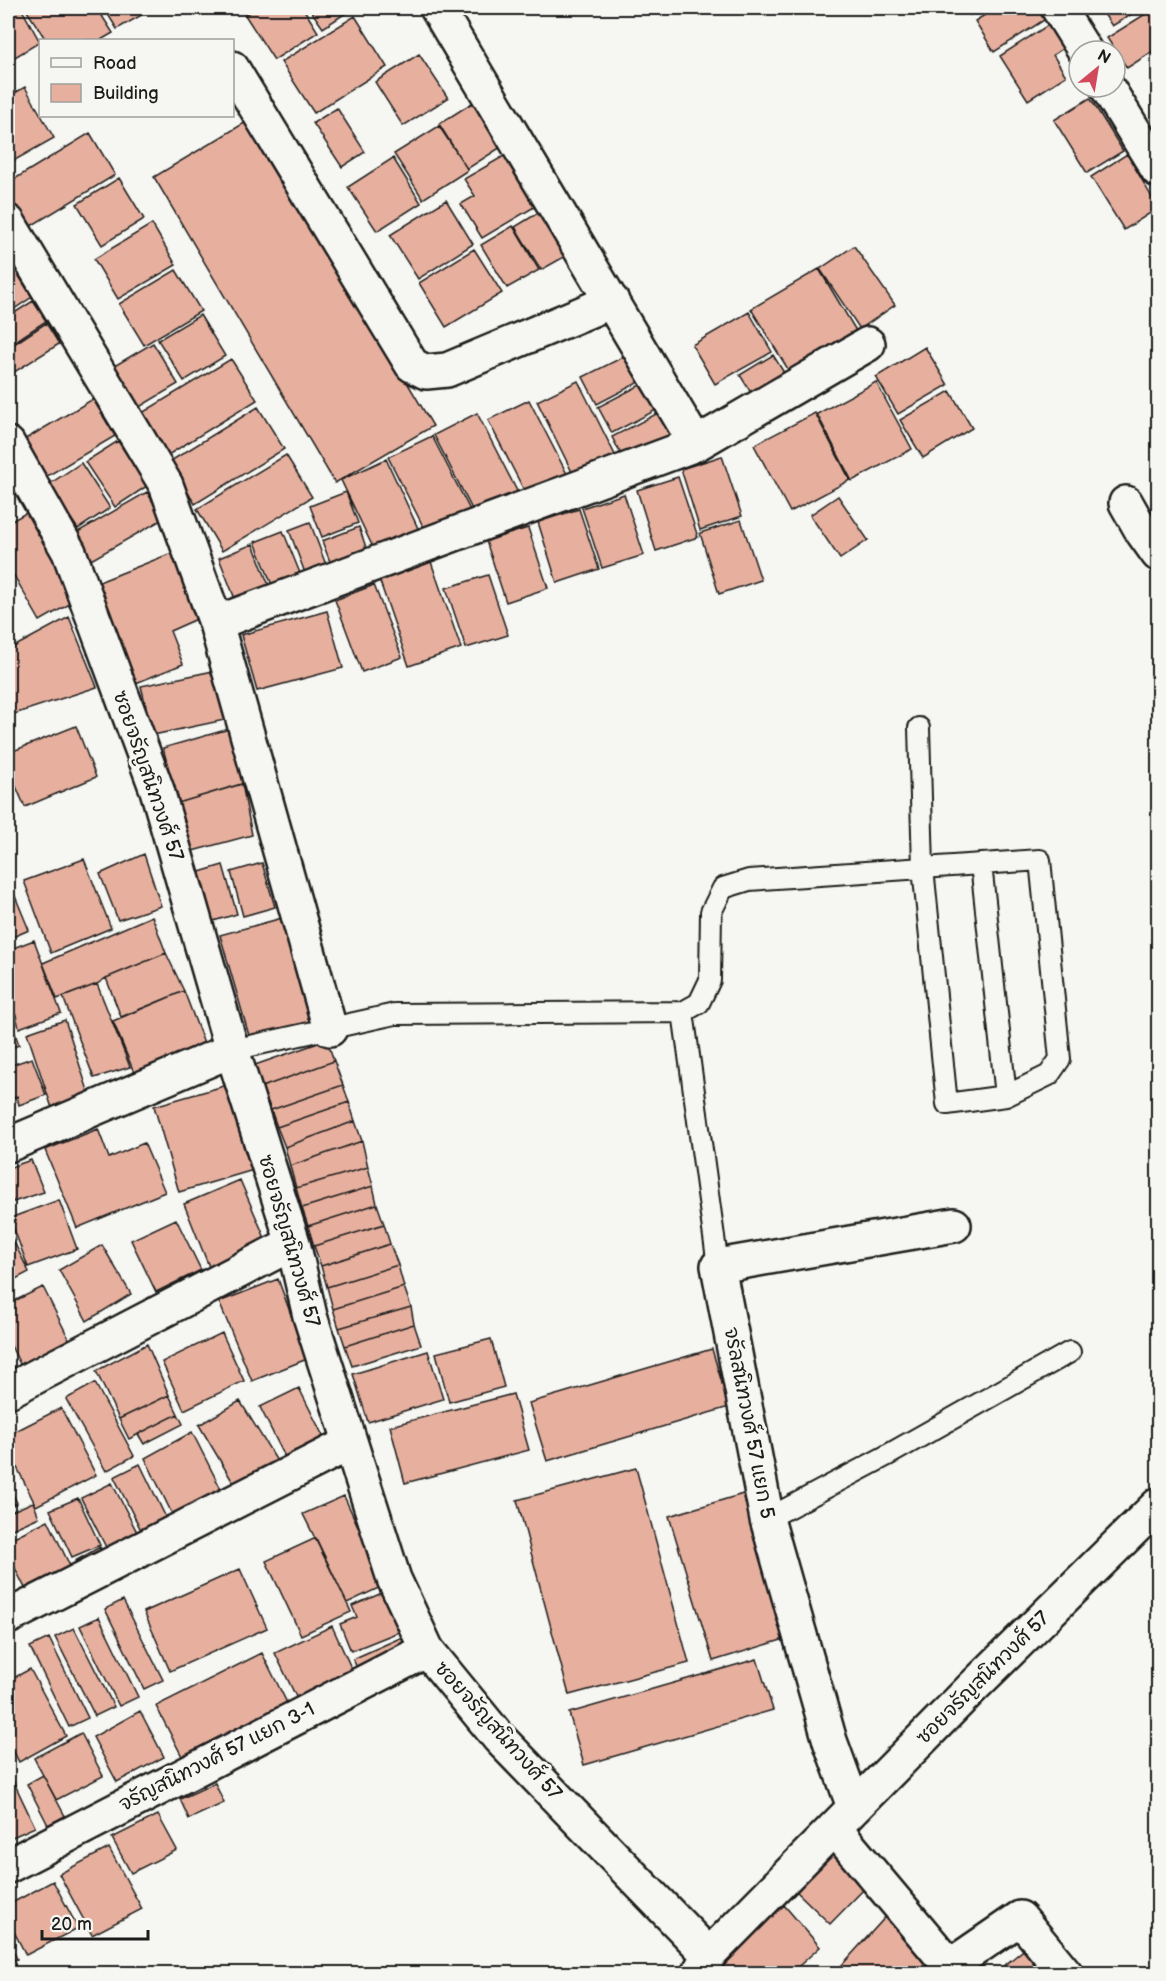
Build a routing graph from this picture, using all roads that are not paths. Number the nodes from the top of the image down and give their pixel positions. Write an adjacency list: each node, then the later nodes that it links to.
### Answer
1 (437, 8): 8 (street)
2 (1058, 8): 3 (street)
3 (1077, 39)
4 (234, 71): 8 (street)
5 (1114, 99): 6 (street)
6 (1158, 170)
7 (8, 222): 14 (street)
8 (612, 302): 11 (street)
9 (868, 344): 11 (street)
10 (8, 444): 20 (street, ซอยจรัญสนิทวงศ์ 57)
11 (696, 444): 14 (street)
12 (1126, 503): 13 (street)
13 (1158, 554)
14 (216, 623): 19 (street)
15 (919, 728): 17 (lane)
16 (981, 864): 17 (lane); 21 (lane); 21 (lane)
17 (923, 868): 18 (lane); 21 (lane)
18 (683, 1012): 19 (lane); 25 (lane)
19 (330, 1029): 20 (lane)
20 (232, 1050): 22 (street); 24 (street, ซอยจรัญสนิทวงศ์ 57)
21 (1006, 1096)
22 (8, 1145)
23 (954, 1226): 25 (street)
24 (293, 1243): 27 (street); 28 (street, ซอยจรัญสนิทวงศ์ 57)
25 (718, 1266): 30 (street, จรัลสนิทวงศ์ 57 แยก 5)
26 (1070, 1352): 30 (lane)
27 (8, 1391)
28 (350, 1443): 31 (street); 32 (street, ซอยจรัญสนิทวงศ์ 57)
29 (1158, 1505): 33 (street, ซอยจรัญสนิทวงศ์ 57)
30 (767, 1519): 33 (street, จรัลสนิทวงศ์ 57 แยก 5)
31 (8, 1617)
32 (427, 1650): 34 (street, จรัญสนิทวงศ์ 57 แยก 3-1); 35 (street, ซอยจรัญสนิทวงศ์ 57)
33 (844, 1818): 35 (street, ซอยจรัญสนิทวงศ์ 57); 36 (street)
34 (8, 1866)
35 (704, 1964)
36 (945, 1970): 37 (street)
37 (1066, 1974)

